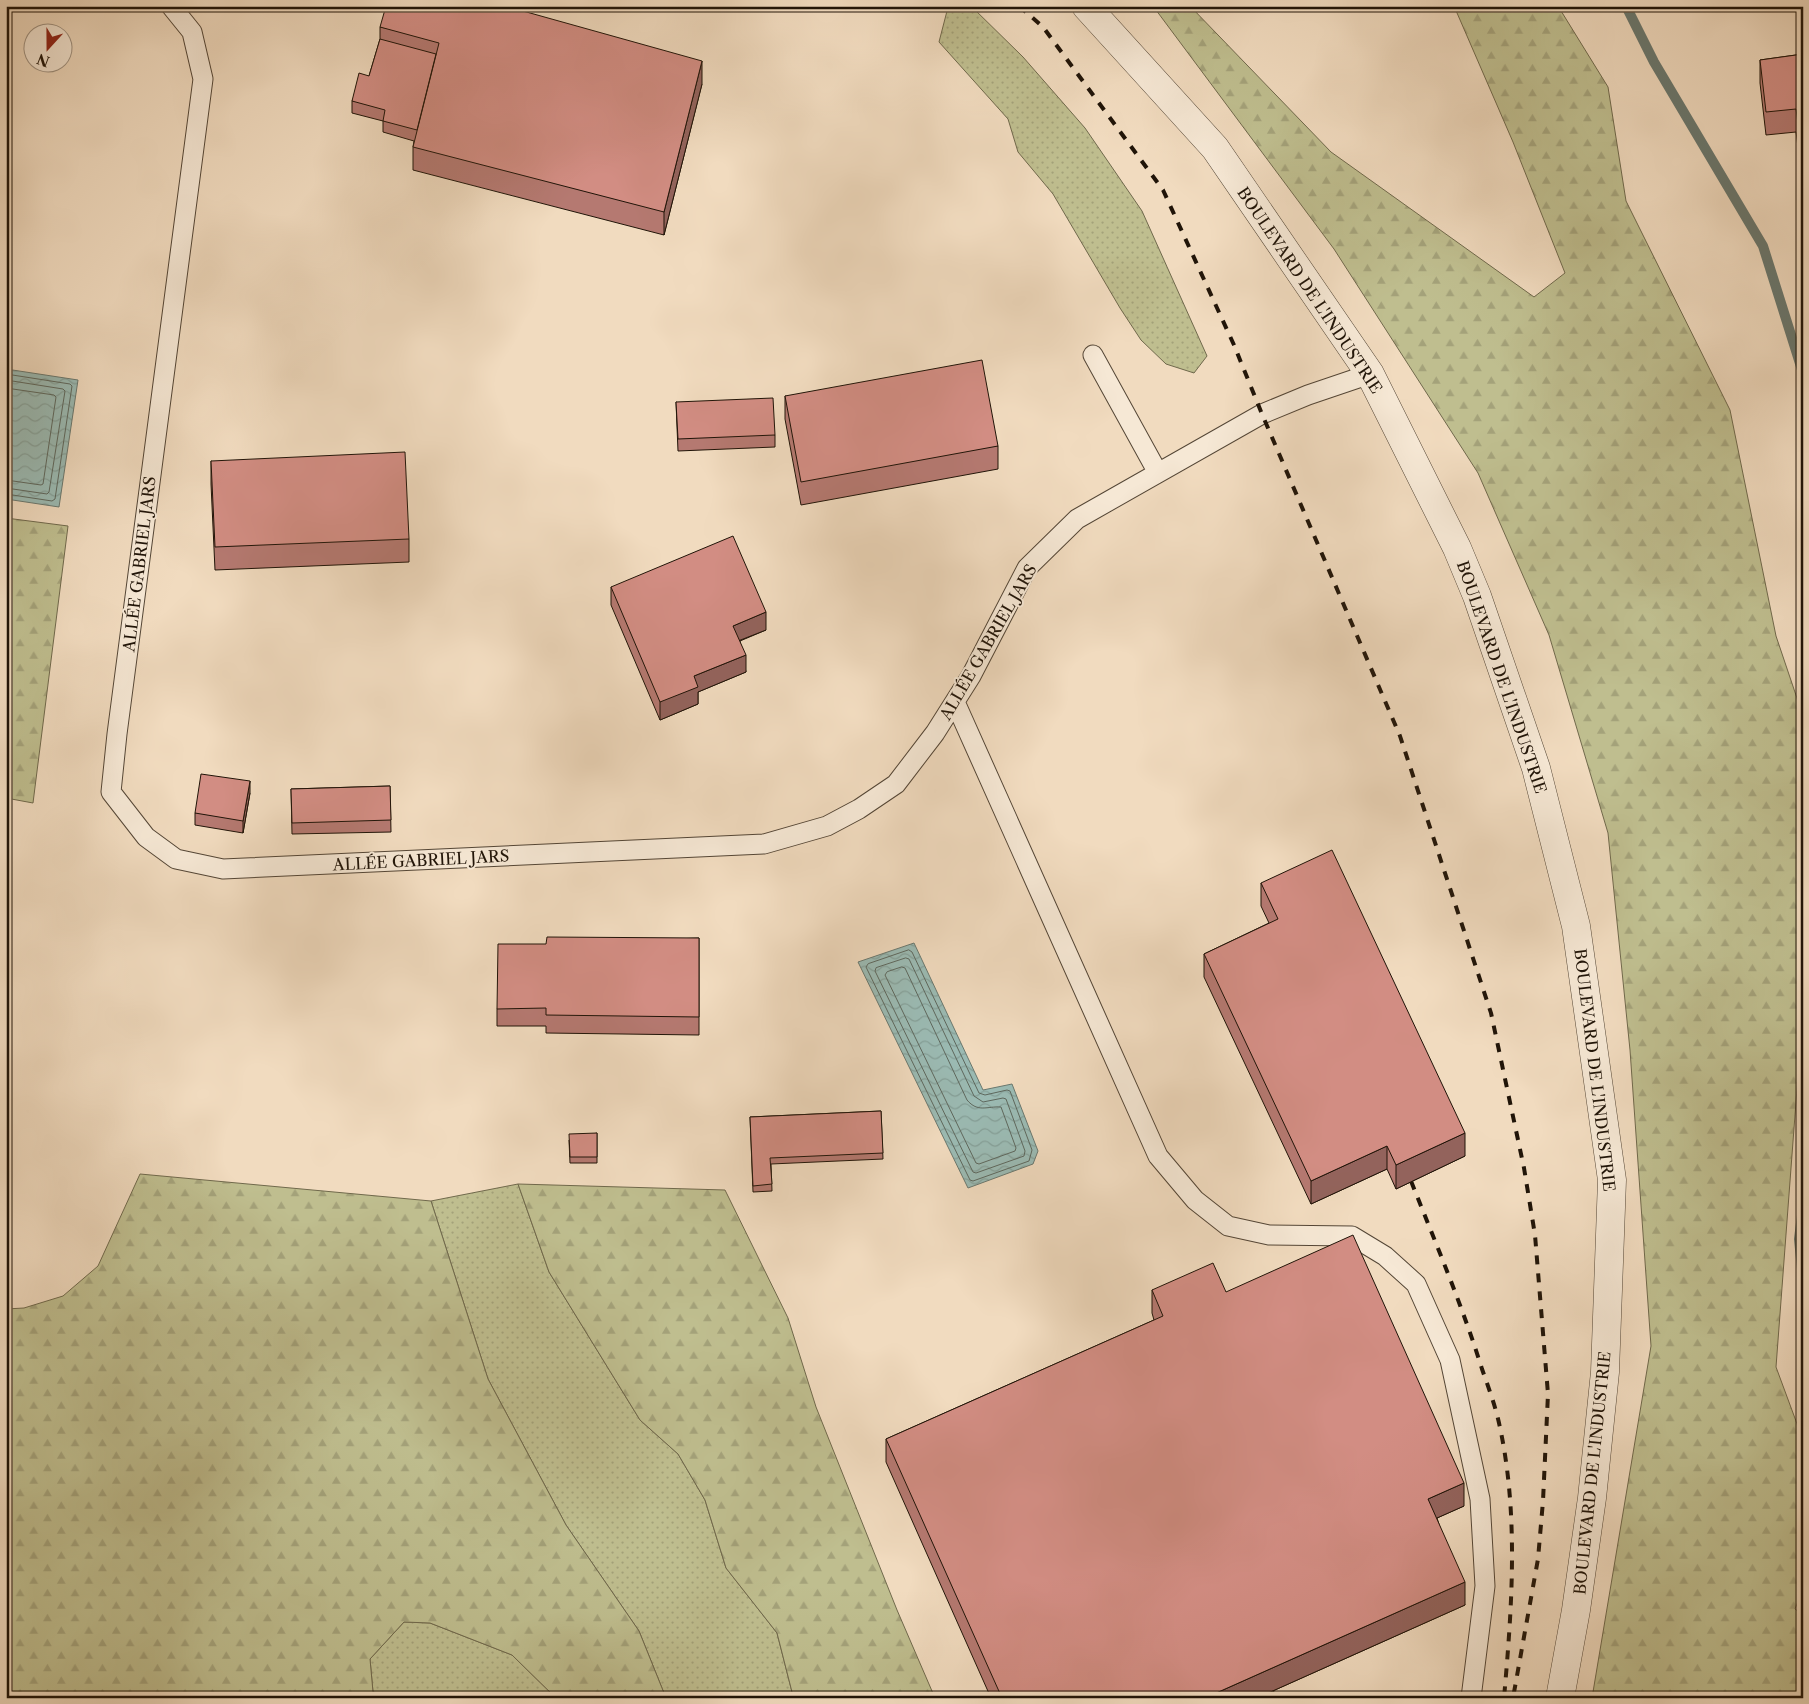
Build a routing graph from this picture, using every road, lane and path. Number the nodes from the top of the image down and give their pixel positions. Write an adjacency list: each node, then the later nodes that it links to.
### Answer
1 (1086, 6): 4 (street, BOULEVARD DE L'INDUSTRIE)
2 (175, 8): 6 (lane, ALLÉE GABRIEL JARS)
3 (1093, 355): 5 (lane)
4 (1370, 374): 5 (lane, ALLÉE GABRIEL JARS); 8 (street, BOULEVARD DE L'INDUSTRIE)
5 (1158, 473): 6 (lane, ALLÉE GABRIEL JARS)
6 (955, 702): 7 (lane)
7 (1471, 1698)
8 (1560, 1698)

